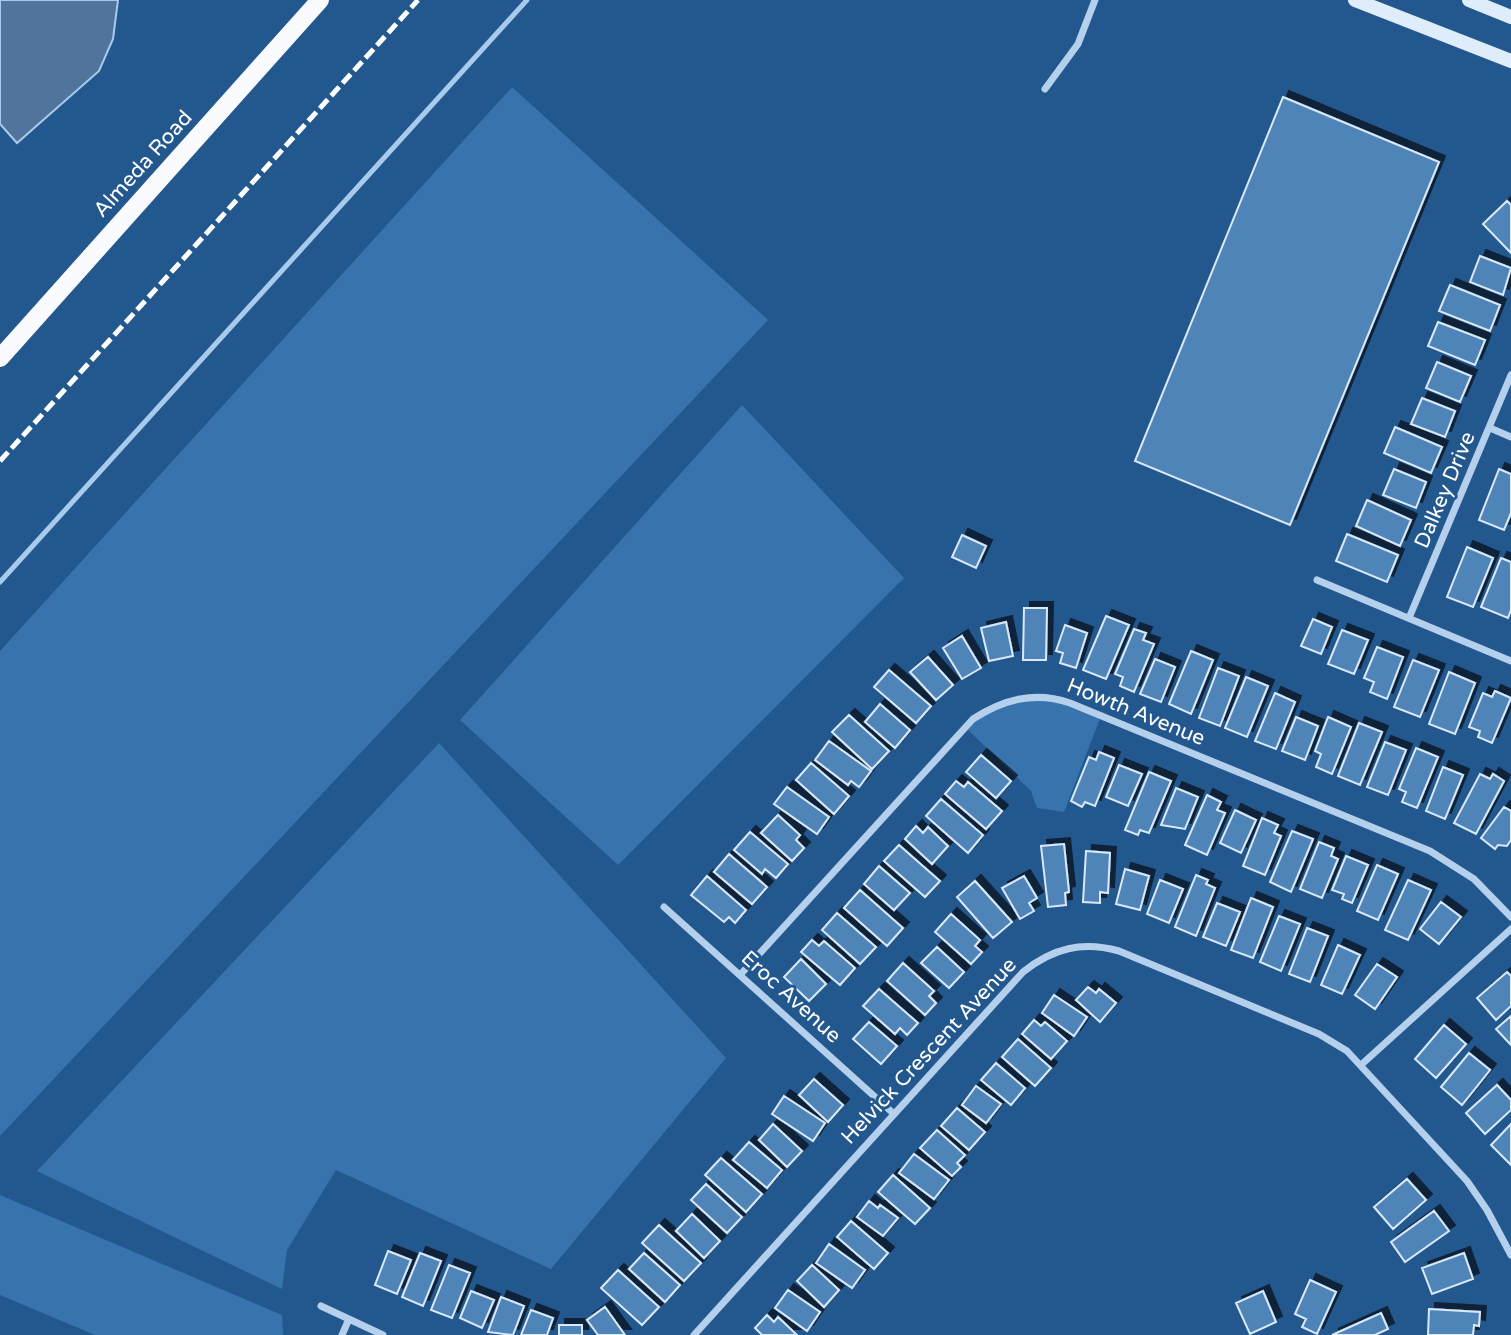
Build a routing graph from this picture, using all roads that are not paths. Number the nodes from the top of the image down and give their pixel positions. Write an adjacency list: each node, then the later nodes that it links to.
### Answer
1 (320, 0): 9 (main road, Almeda Road)
2 (1095, 0): 8 (street)
3 (1355, 0): 5 (main road)
4 (1469, 0): 6 (main road)
5 (1376, 4): 7 (main road)
6 (1511, 17)
7 (1511, 61)
8 (1045, 89)
9 (0, 358)
10 (1511, 375): 11 (street, Dalkey Drive)
11 (1490, 428): 12 (street); 14 (street, Dalkey Drive)
12 (1511, 437)
13 (1317, 580): 14 (street)
14 (1409, 618): 15 (street)
15 (1511, 662)
16 (664, 907): 19 (street, Eroc Avenue)
17 (1511, 917): 19 (street, Howth Avenue)
18 (1511, 929): 20 (street)
19 (740, 975): 21 (street, Eroc Avenue)
20 (1361, 1065): 21 (street, Helvick Crescent Avenue); 22 (street, Helvick Crescent Avenue)
21 (894, 1114): 27 (street, Helvick Crescent Avenue)
22 (1511, 1255)
23 (321, 1307): 24 (street)
24 (349, 1319): 25 (street); 26 (street)
25 (342, 1335)
26 (383, 1335)
27 (694, 1335)

